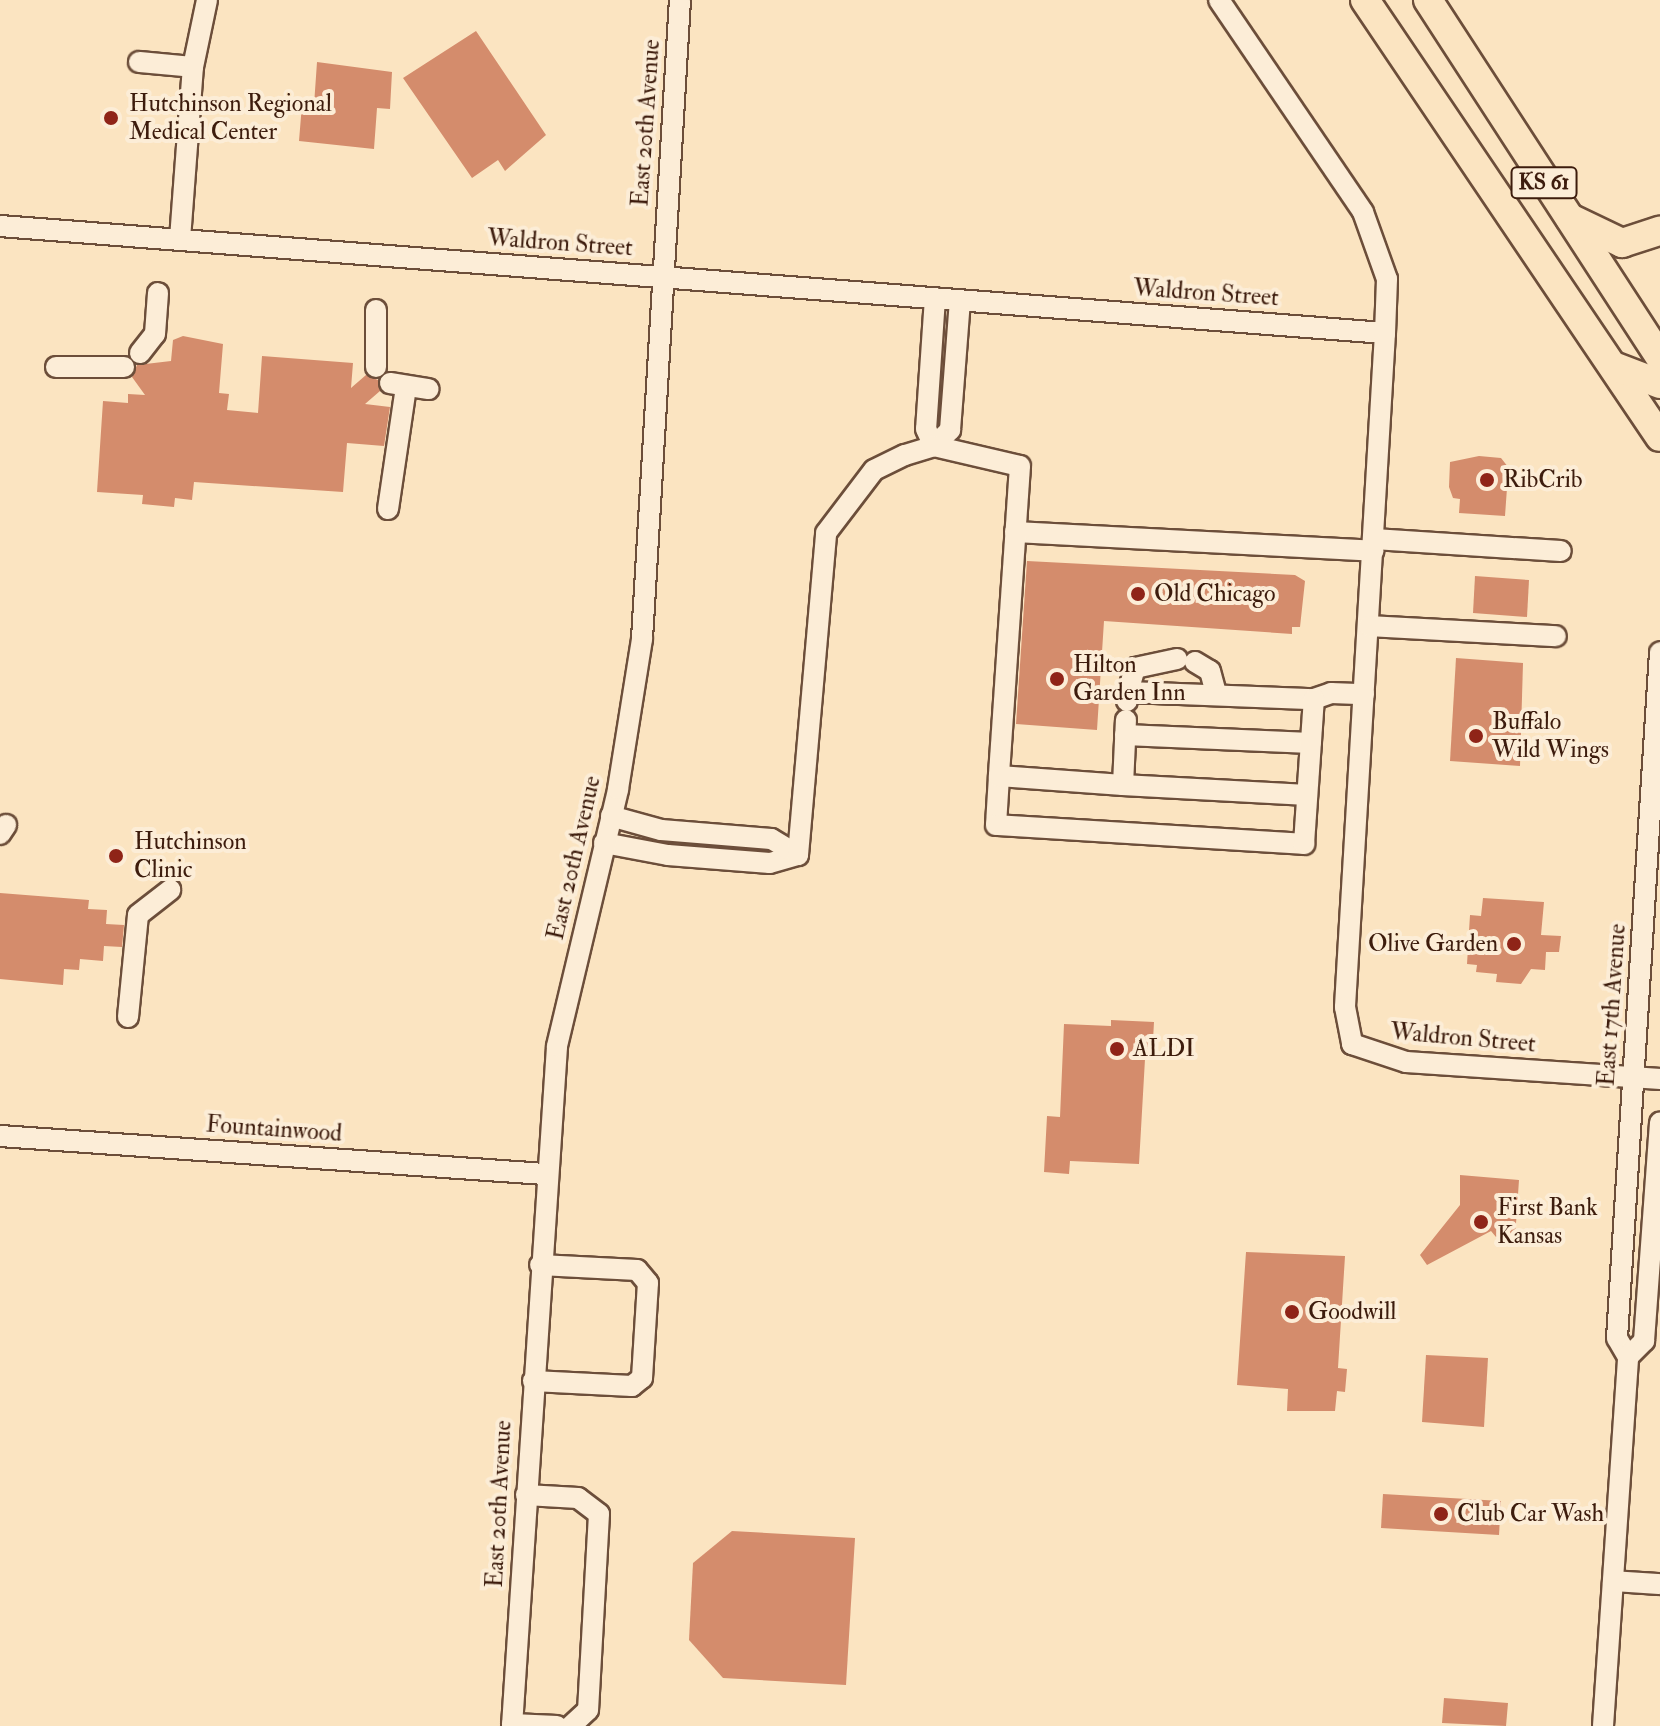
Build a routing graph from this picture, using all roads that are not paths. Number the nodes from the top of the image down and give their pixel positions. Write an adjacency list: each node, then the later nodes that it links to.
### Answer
1 (207, 0): 7 (street)
2 (680, 0): 12 (street, East 20th Avenue)
3 (1219, 0): 17 (street)
4 (1365, 0): 20 (highway, KS 61)
5 (1428, 0): 8 (highway, KS 61)
6 (139, 62): 7 (street)
7 (193, 67): 11 (street)
8 (1566, 216): 10 (highway); 19 (highway, KS 61)
9 (0, 226): 11 (street, Waldron Street)
10 (1660, 231)
11 (180, 239): 12 (street, Waldron Street)
12 (662, 277): 14 (street, Waldron Street); 43 (street, East 20th Avenue)
13 (158, 293): 18 (street)
14 (935, 298): 15 (street, Waldron Street); 27 (street)
15 (960, 300): 17 (street, Waldron Street); 27 (street)
16 (376, 310): 23 (street)
17 (1385, 333): 30 (street, Waldron Street)
18 (140, 353)
19 (1660, 357)
20 (1609, 361): 24 (highway); 26 (highway, KS 61)
21 (56, 367): 22 (street)
22 (124, 367)
23 (391, 379): 25 (street); 28 (street)
24 (1660, 384)
25 (429, 389)
26 (1660, 437)
27 (934, 446): 29 (street); 45 (street)
28 (388, 509)
29 (1015, 532): 30 (street); 40 (street)
30 (1374, 545): 31 (street); 32 (street, Waldron Street)
31 (1561, 551)
32 (1369, 626): 33 (street); 36 (street, Waldron Street)
33 (1556, 636)
34 (1660, 652): 48 (street, East 17th Avenue)
35 (1216, 694): 37 (street); 38 (street); 38 (street)
36 (1364, 694): 37 (street); 48 (street, Waldron Street)
37 (1314, 699): 39 (street)
38 (1127, 712): 39 (street); 41 (street)
39 (1311, 743): 42 (street)
40 (999, 776): 41 (street); 42 (street)
41 (1123, 785): 42 (street)
42 (1307, 795)
43 (611, 816): 44 (street, East 20th Avenue); 45 (street)
44 (604, 843): 45 (street); 52 (street, East 20th Avenue)
45 (798, 855)
46 (170, 890): 47 (street)
47 (128, 1017)
48 (1634, 1077): 49 (street, Waldron Street); 54 (street, East 17th Avenue)
49 (1660, 1079)
50 (1660, 1123): 54 (street, East 17th Avenue)
51 (0, 1136): 52 (street, Fountainwood)
52 (545, 1174): 53 (street, East 20th Avenue)
53 (540, 1265): 55 (street, East 20th Avenue); 55 (street)
54 (1628, 1357): 57 (street, East 17th Avenue)
55 (533, 1381): 56 (street, East 20th Avenue)
56 (526, 1495): 59 (street, East 20th Avenue); 61 (street)
57 (1613, 1581): 58 (street); 62 (street, East 17th Avenue)
58 (1660, 1584)
59 (512, 1725): 60 (street)
60 (557, 1726)
61 (571, 1726)
62 (1603, 1726)

